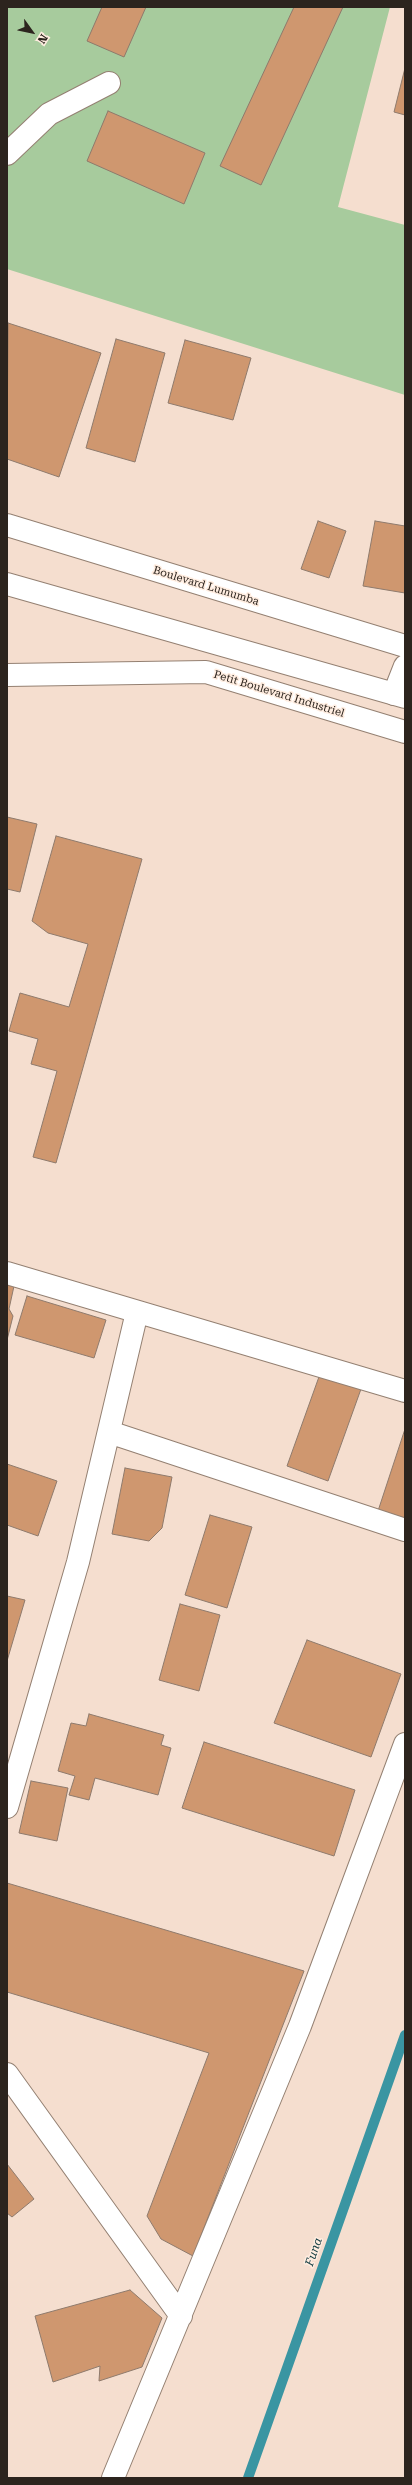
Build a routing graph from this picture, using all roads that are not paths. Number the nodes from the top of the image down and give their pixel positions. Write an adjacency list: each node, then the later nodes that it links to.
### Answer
1 (109, 83): 2 (street)
2 (7, 154)
3 (7, 525): 5 (street, Boulevard Lumumba)
4 (7, 584): 8 (street)
5 (405, 646)
6 (405, 666): 8 (street)
7 (7, 675): 9 (street, Petit Boulevard Industriel)
8 (400, 696)
9 (405, 732)
10 (7, 1273): 11 (street)
11 (137, 1312): 12 (street); 13 (street)
12 (405, 1391)
13 (109, 1432): 14 (street); 16 (street)
14 (405, 1530)
15 (405, 1744): 18 (street)
16 (7, 1807)
17 (7, 2074): 18 (street)
18 (181, 2316): 19 (street)
19 (113, 2478)

